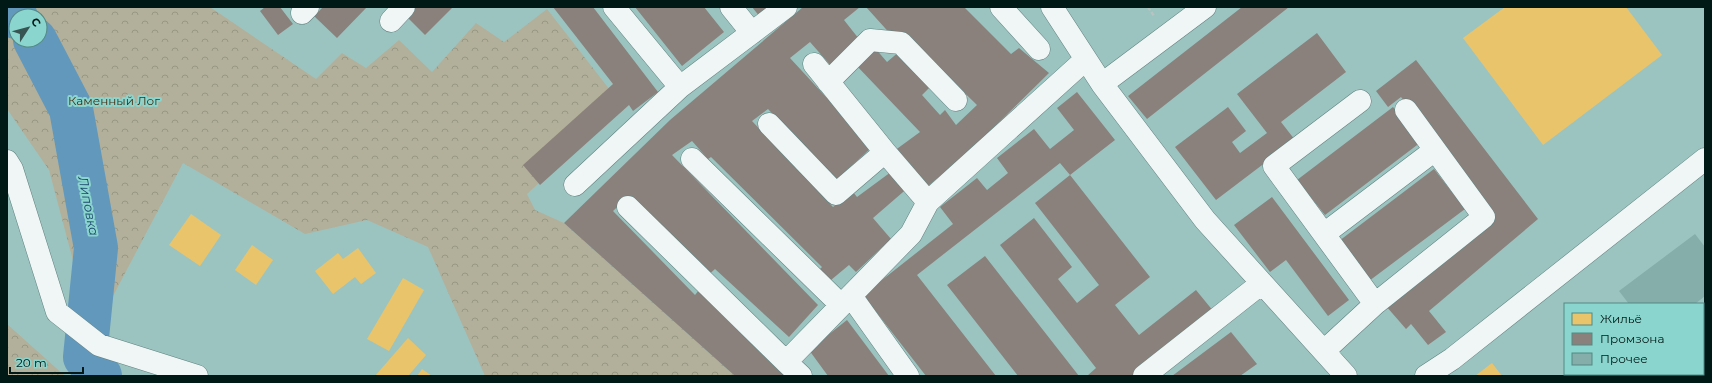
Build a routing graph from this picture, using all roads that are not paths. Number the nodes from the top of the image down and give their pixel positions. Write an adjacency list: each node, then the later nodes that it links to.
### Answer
1 (614, 7): 13 (street)
2 (731, 7): 7 (street)
3 (786, 7): 7 (street)
4 (1001, 7): 8 (street)
5 (1052, 7): 9 (street)
6 (1206, 7): 12 (street)
7 (752, 33): 13 (street)
8 (1040, 50)
9 (1085, 60): 12 (street); 24 (street)
10 (814, 64): 11 (street)
11 (828, 82): 14 (street); 19 (street)
12 (1102, 84): 27 (street)
13 (680, 87): 23 (street)
14 (956, 100)
15 (1360, 101): 26 (street)
16 (1406, 110): 18 (street)
17 (769, 124): 19 (street)
18 (1435, 150): 26 (street); 29 (street)
19 (885, 152): 24 (street)
20 (692, 159): 28 (street)
21 (1705, 159): 36 (street)
22 (7, 161): 32 (street)
23 (575, 186)
24 (928, 202): 28 (street)
25 (628, 207): 31 (street)
26 (1324, 234): 29 (street)
27 (1262, 283): 30 (street); 34 (street)
28 (846, 301): 31 (street); 33 (street)
29 (1375, 304): 30 (street)
30 (1324, 351): 35 (street)
31 (793, 369)
32 (197, 376)
33 (908, 376)
34 (1144, 376)
35 (1346, 376)
36 (1426, 376)

